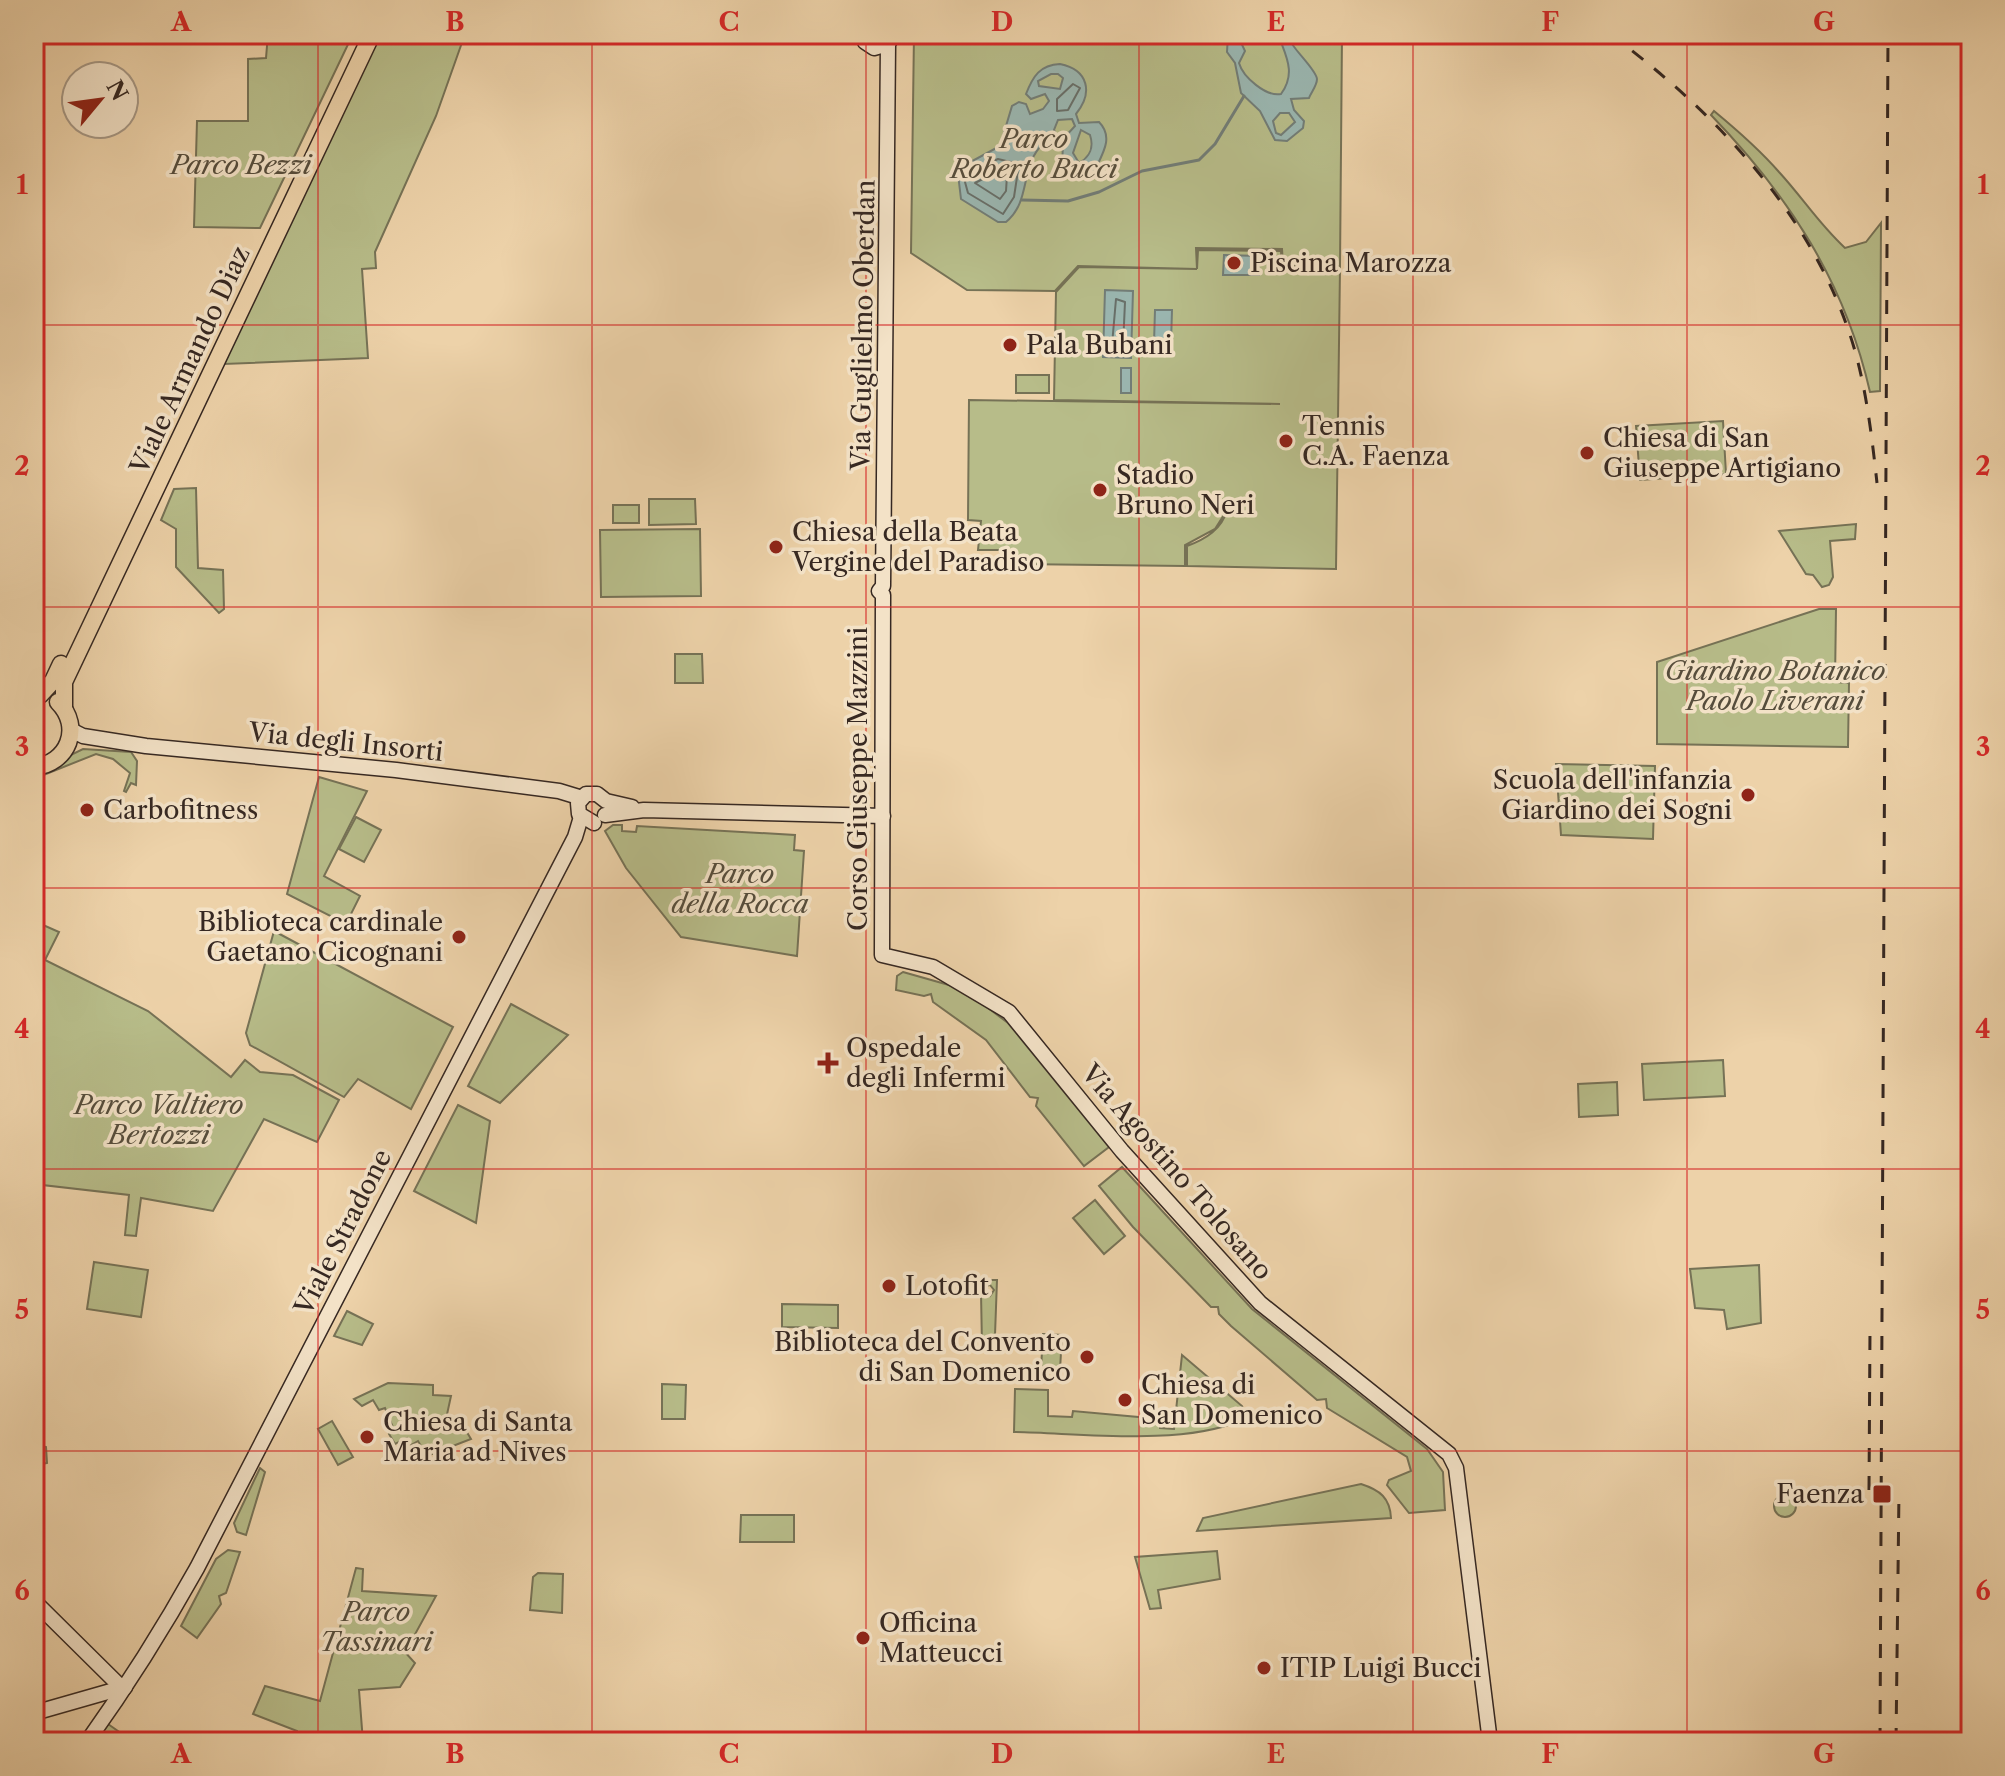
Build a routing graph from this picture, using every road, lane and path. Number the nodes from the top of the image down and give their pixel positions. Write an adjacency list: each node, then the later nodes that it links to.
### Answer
1 (361, 34): 5 (main road, Viale Armando Diaz)
2 (372, 34): 5 (main road, Viale Armando Diaz)
3 (862, 34): 4 (main road, Via Guglielmo Oberdan)
4 (887, 42): 6 (main road, Via Guglielmo Oberdan)
5 (178, 433): 7 (main road, Viale Armando Diaz); 8 (main road, Viale Armando Diaz)
6 (883, 595): 14 (main road, Corso Giuseppe Mazzini)
7 (37, 694): 8 (main road)
8 (64, 708): 9 (main road)
9 (71, 730): 10 (main road, Via degli Insorti); 11 (main road)
10 (128, 744): 11 (main road, Via degli Insorti); 13 (main road, Via degli Insorti)
11 (65, 752): 12 (main road)
12 (35, 767)
13 (591, 810): 14 (main road); 17 (main road, Viale Stradone)
14 (883, 816): 15 (main road, Corso Giuseppe Mazzini)
15 (882, 955): 22 (main road, Via Agostino Tolosano)
16 (34, 1601): 17 (main road)
17 (123, 1689): 18 (main road); 20 (main road, Viale Stradone)
18 (80, 1702): 19 (main road); 20 (main road)
19 (34, 1713)
20 (98, 1727): 21 (main road, Viale Stradone)
21 (87, 1742)
22 (1490, 1742)

